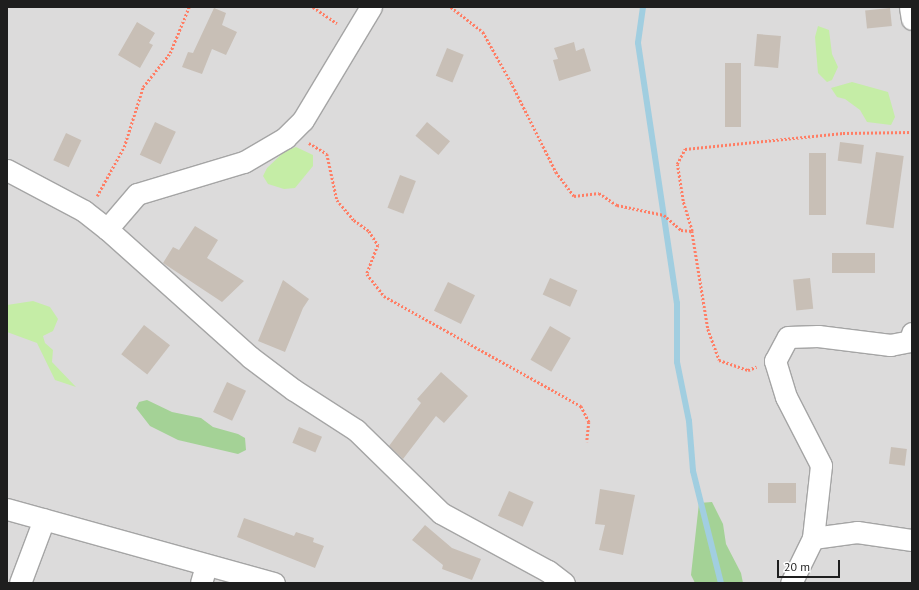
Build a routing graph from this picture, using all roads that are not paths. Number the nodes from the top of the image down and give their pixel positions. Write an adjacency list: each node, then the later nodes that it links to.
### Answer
1 (371, 7): 5 (street)
2 (910, 7): 3 (street)
3 (912, 19)
4 (7, 170): 5 (street)
5 (107, 229): 14 (street)
6 (912, 334): 9 (street)
7 (7, 509): 8 (street)
8 (44, 519): 11 (street); 12 (street)
9 (813, 538): 10 (street); 15 (street)
10 (912, 540)
11 (203, 574): 13 (street)
12 (20, 583)
13 (274, 583)
14 (564, 583)
15 (791, 583)

